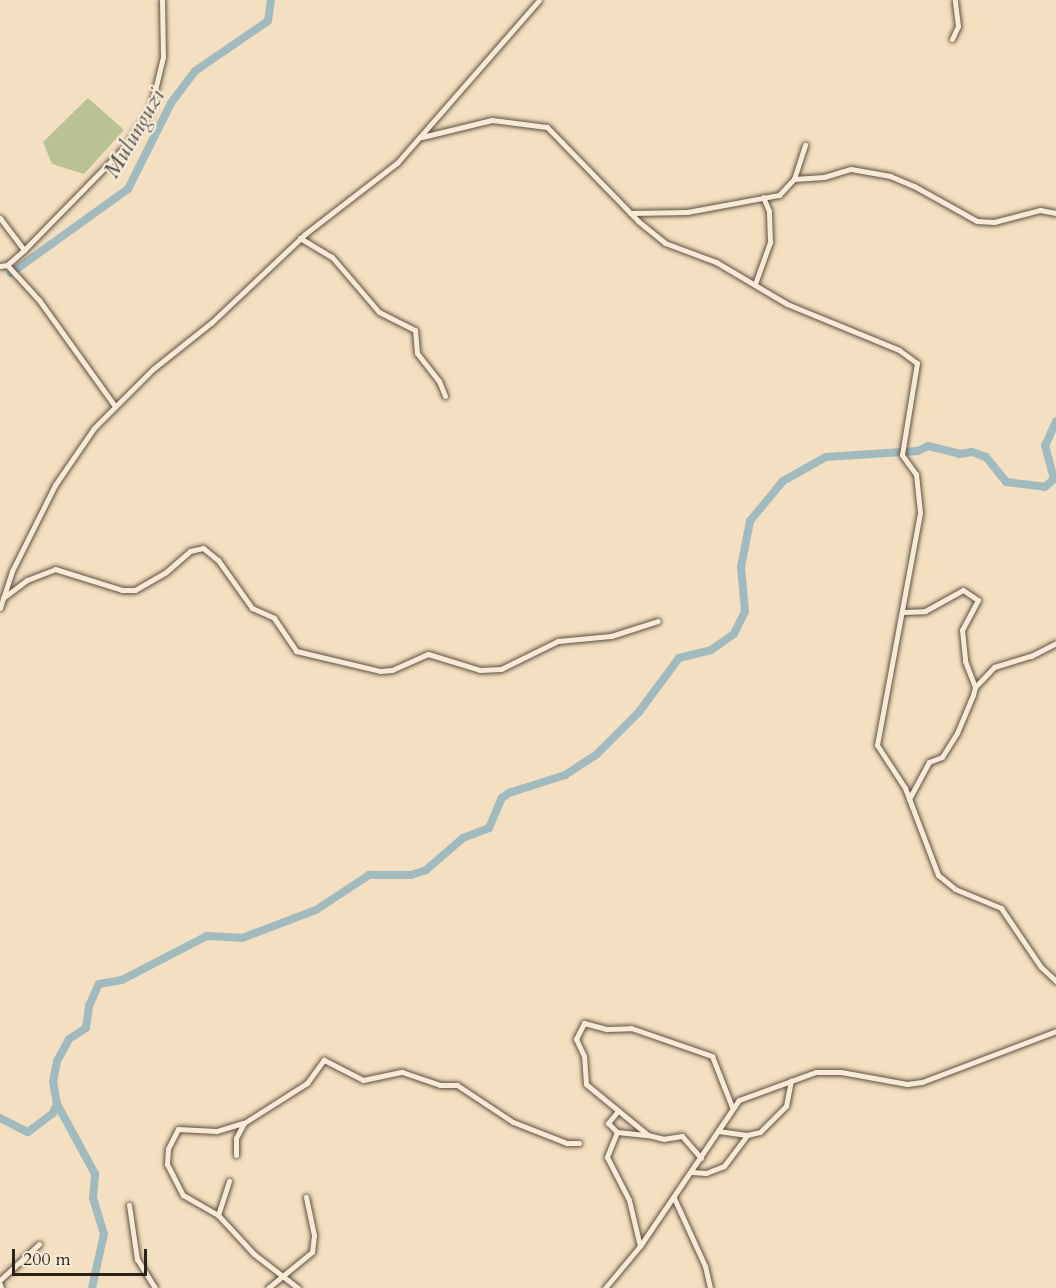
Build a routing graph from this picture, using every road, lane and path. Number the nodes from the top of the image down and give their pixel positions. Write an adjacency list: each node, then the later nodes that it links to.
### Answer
1 (162, 0): 13 (street)
2 (539, 0): 5 (street)
3 (955, 0): 4 (street)
4 (952, 39)
5 (422, 137): 9 (street); 12 (street)
6 (805, 145): 7 (street)
7 (794, 179): 8 (street); 10 (street)
8 (763, 197): 9 (street); 16 (street)
9 (630, 213): 16 (street)
10 (1056, 213)
11 (0, 218): 13 (street)
12 (300, 238): 17 (street); 18 (street)
13 (24, 250): 14 (street)
14 (7, 265): 15 (street); 18 (street)
15 (0, 266)
16 (755, 284): 21 (street)
17 (444, 396)
18 (115, 406): 19 (street)
19 (2, 599): 20 (street); 22 (street)
20 (0, 608)
21 (902, 612): 24 (street); 25 (street)
22 (658, 621)
23 (1056, 643): 24 (street)
24 (975, 687): 25 (street)
25 (909, 799): 26 (street)
26 (1056, 981)
27 (1056, 1031): 28 (street)
28 (791, 1080): 29 (street); 35 (street)
29 (732, 1107): 30 (street); 32 (street)
30 (618, 1111): 33 (street); 34 (street)
31 (244, 1123): 36 (street); 37 (street); 44 (street)
32 (718, 1131): 35 (street); 38 (street)
33 (616, 1132): 34 (street); 46 (street)
34 (648, 1135): 38 (street)
35 (747, 1135): 39 (street)
36 (579, 1143)
37 (236, 1155)
38 (701, 1158): 39 (street)
39 (692, 1172): 42 (street)
40 (229, 1181): 44 (street)
41 (306, 1197): 47 (street)
42 (674, 1198): 46 (street); 53 (street)
43 (129, 1205): 49 (street)
44 (218, 1215): 47 (street)
45 (39, 1244): 48 (street)
46 (640, 1246): 52 (street)
47 (282, 1278): 50 (street); 51 (street)
48 (0, 1280)
49 (155, 1288)
50 (268, 1288)
51 (298, 1288)
52 (605, 1288)
53 (710, 1288)

